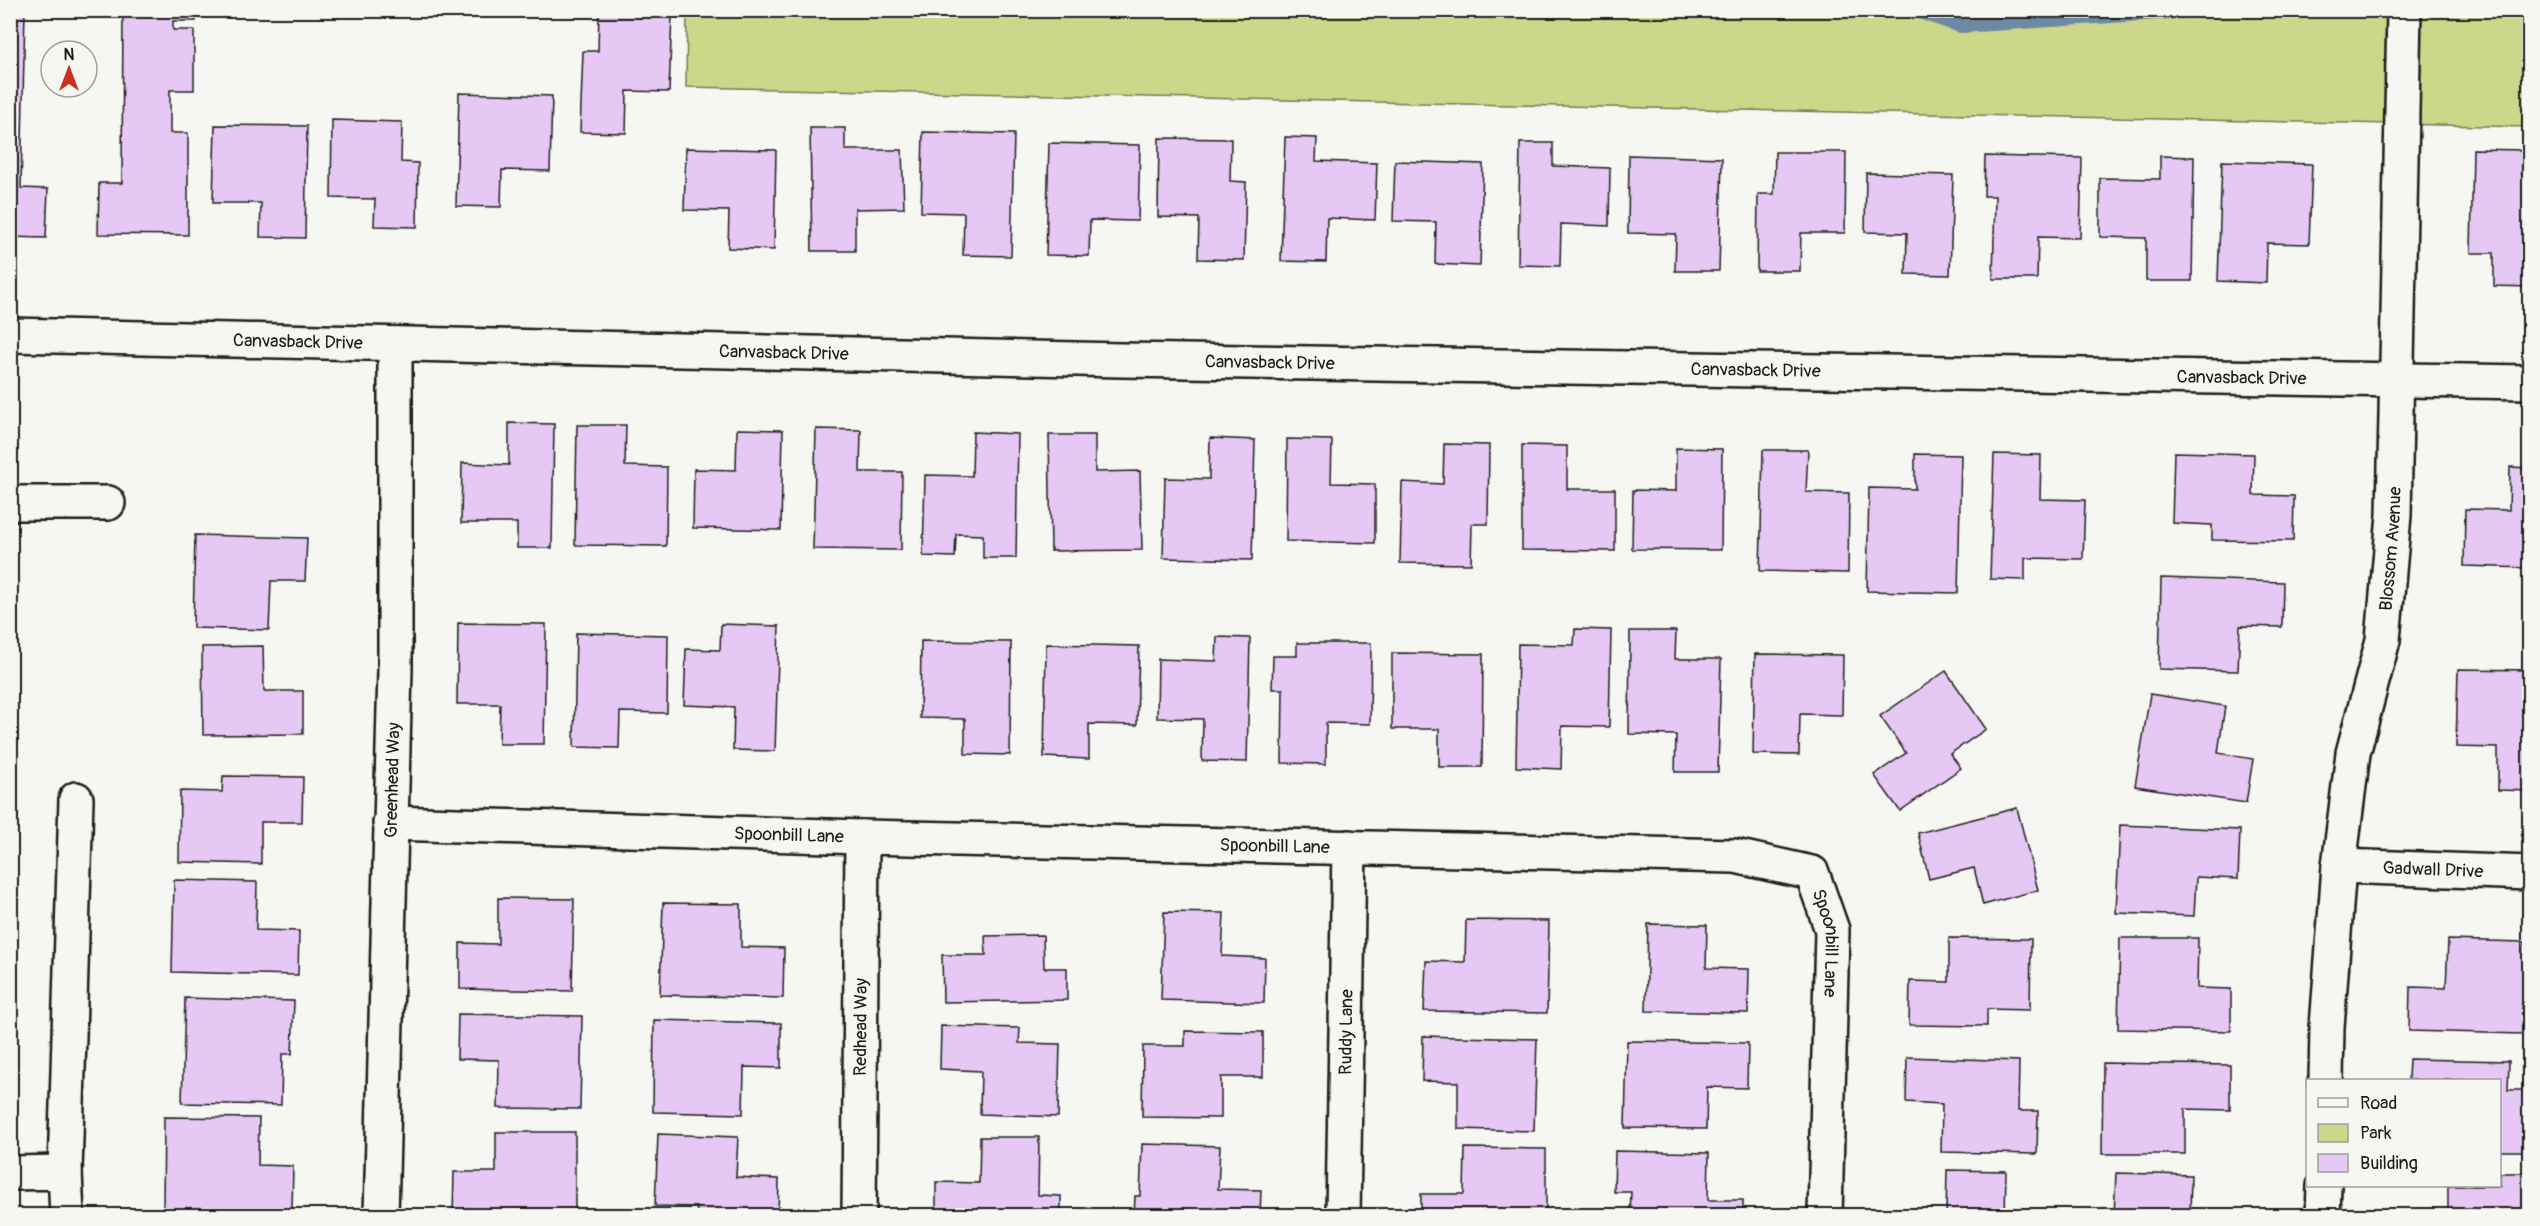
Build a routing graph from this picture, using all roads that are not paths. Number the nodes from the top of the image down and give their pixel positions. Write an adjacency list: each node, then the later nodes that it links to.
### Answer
1 (2404, 10): 4 (street, Blossom Avenue)
2 (10, 335): 3 (street, Canvasback Drive)
3 (395, 344): 4 (street, Canvasback Drive); 9 (street, Greenhead Way)
4 (2397, 378): 5 (street, Canvasback Drive); 12 (street, Blossom Avenue)
5 (2529, 382)
6 (10, 503): 7 (street)
7 (108, 503)
8 (76, 799): 15 (street)
9 (390, 823): 10 (street, Spoonbill Lane); 19 (street, Greenhead Way)
10 (862, 837): 11 (street, Spoonbill Lane); 20 (street, Redhead Way)
11 (1349, 848): 21 (street, Ruddy Lane); 22 (street, Spoonbill Lane)
12 (2339, 866): 13 (street, Gadwall Drive); 14 (street, Blossom Avenue)
13 (2529, 873)
14 (2326, 1079)
15 (65, 1172): 16 (street); 18 (street)
16 (10, 1173)
17 (2324, 1187): 23 (street)
18 (67, 1215)
19 (381, 1215)
20 (859, 1215)
21 (1343, 1215)
22 (1826, 1215)
23 (2323, 1215)

